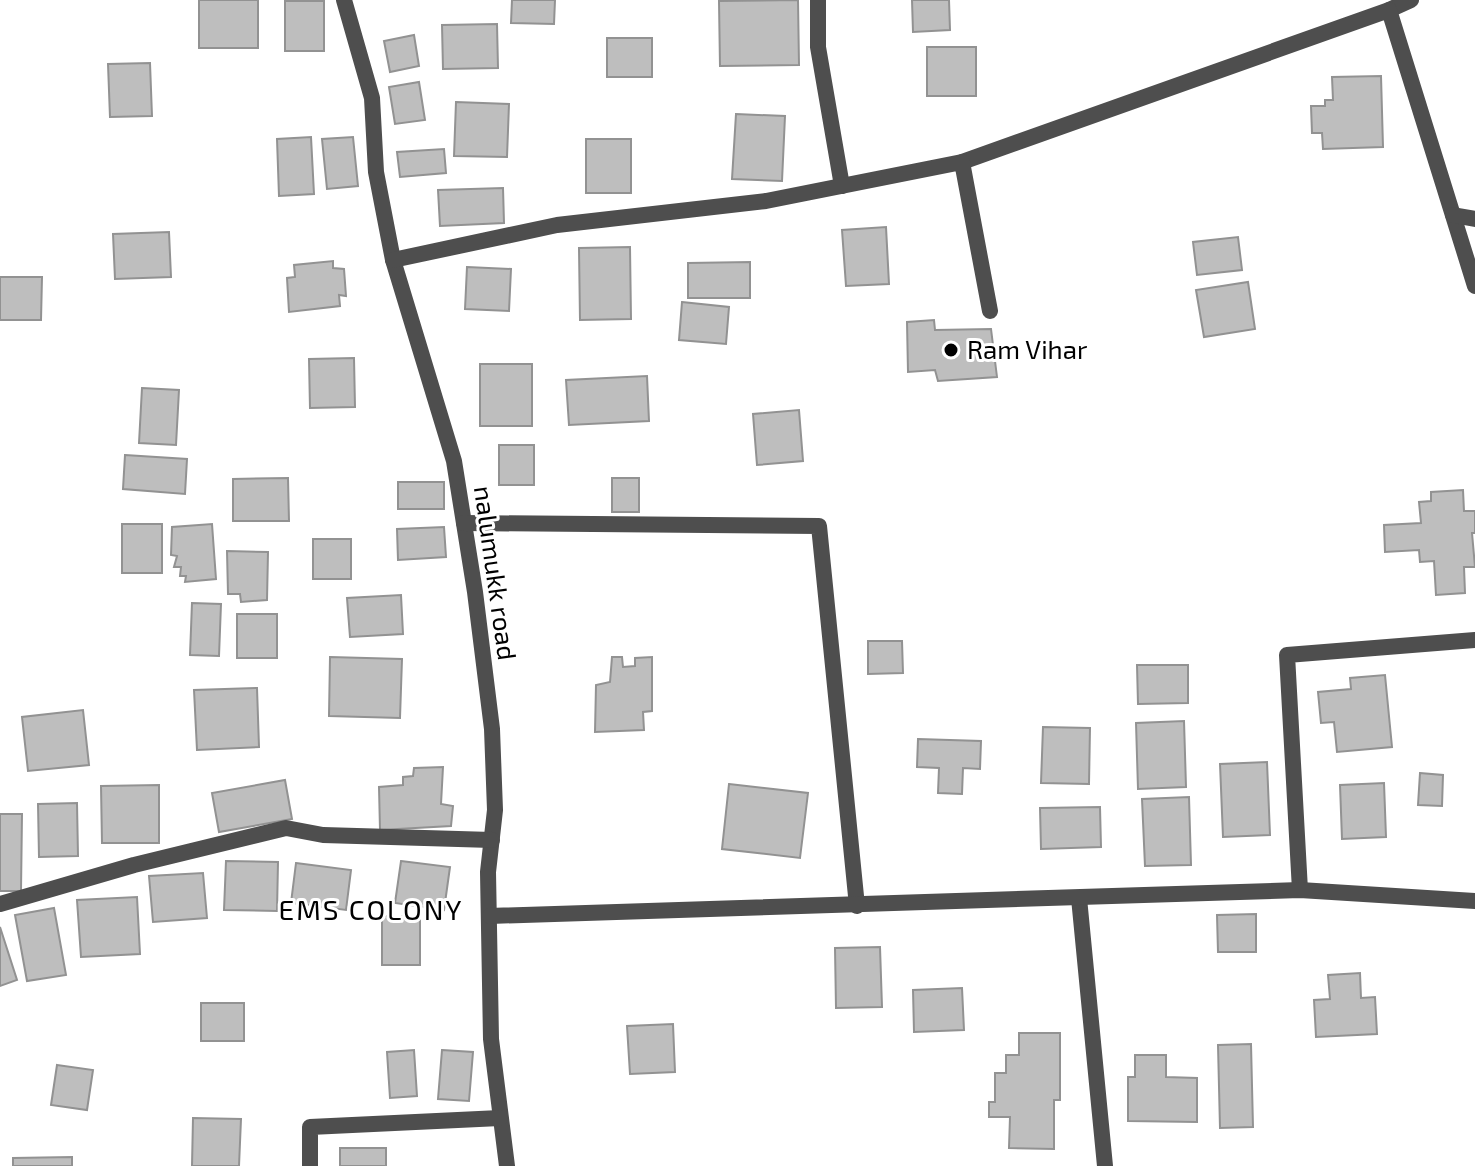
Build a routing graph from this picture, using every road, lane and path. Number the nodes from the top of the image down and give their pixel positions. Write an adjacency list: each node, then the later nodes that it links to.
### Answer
1 (344, 0): 9 (street, nalumukk road)
2 (818, 0): 6 (street)
3 (1411, 0): 4 (street)
4 (1389, 10): 5 (street); 7 (street)
5 (962, 162): 6 (street); 11 (street)
6 (842, 186): 9 (street)
7 (1453, 215): 8 (street); 10 (street)
8 (1475, 219)
9 (393, 260): 12 (street, nalumukk road)
10 (1475, 286)
11 (990, 311)
12 (464, 523): 14 (street, nalumukk road); 19 (street)
13 (1475, 640): 15 (street)
14 (492, 840): 18 (street); 20 (street, nalumukk road)
15 (1300, 890): 16 (street); 17 (street)
16 (1079, 898): 19 (street); 24 (street)
17 (1475, 901)
18 (0, 904)
19 (857, 906): 20 (street)
20 (490, 916): 21 (street, nalumukk road)
21 (500, 1118): 22 (street); 23 (street, nalumukk road)
22 (310, 1166)
23 (507, 1166)
24 (1105, 1166)

